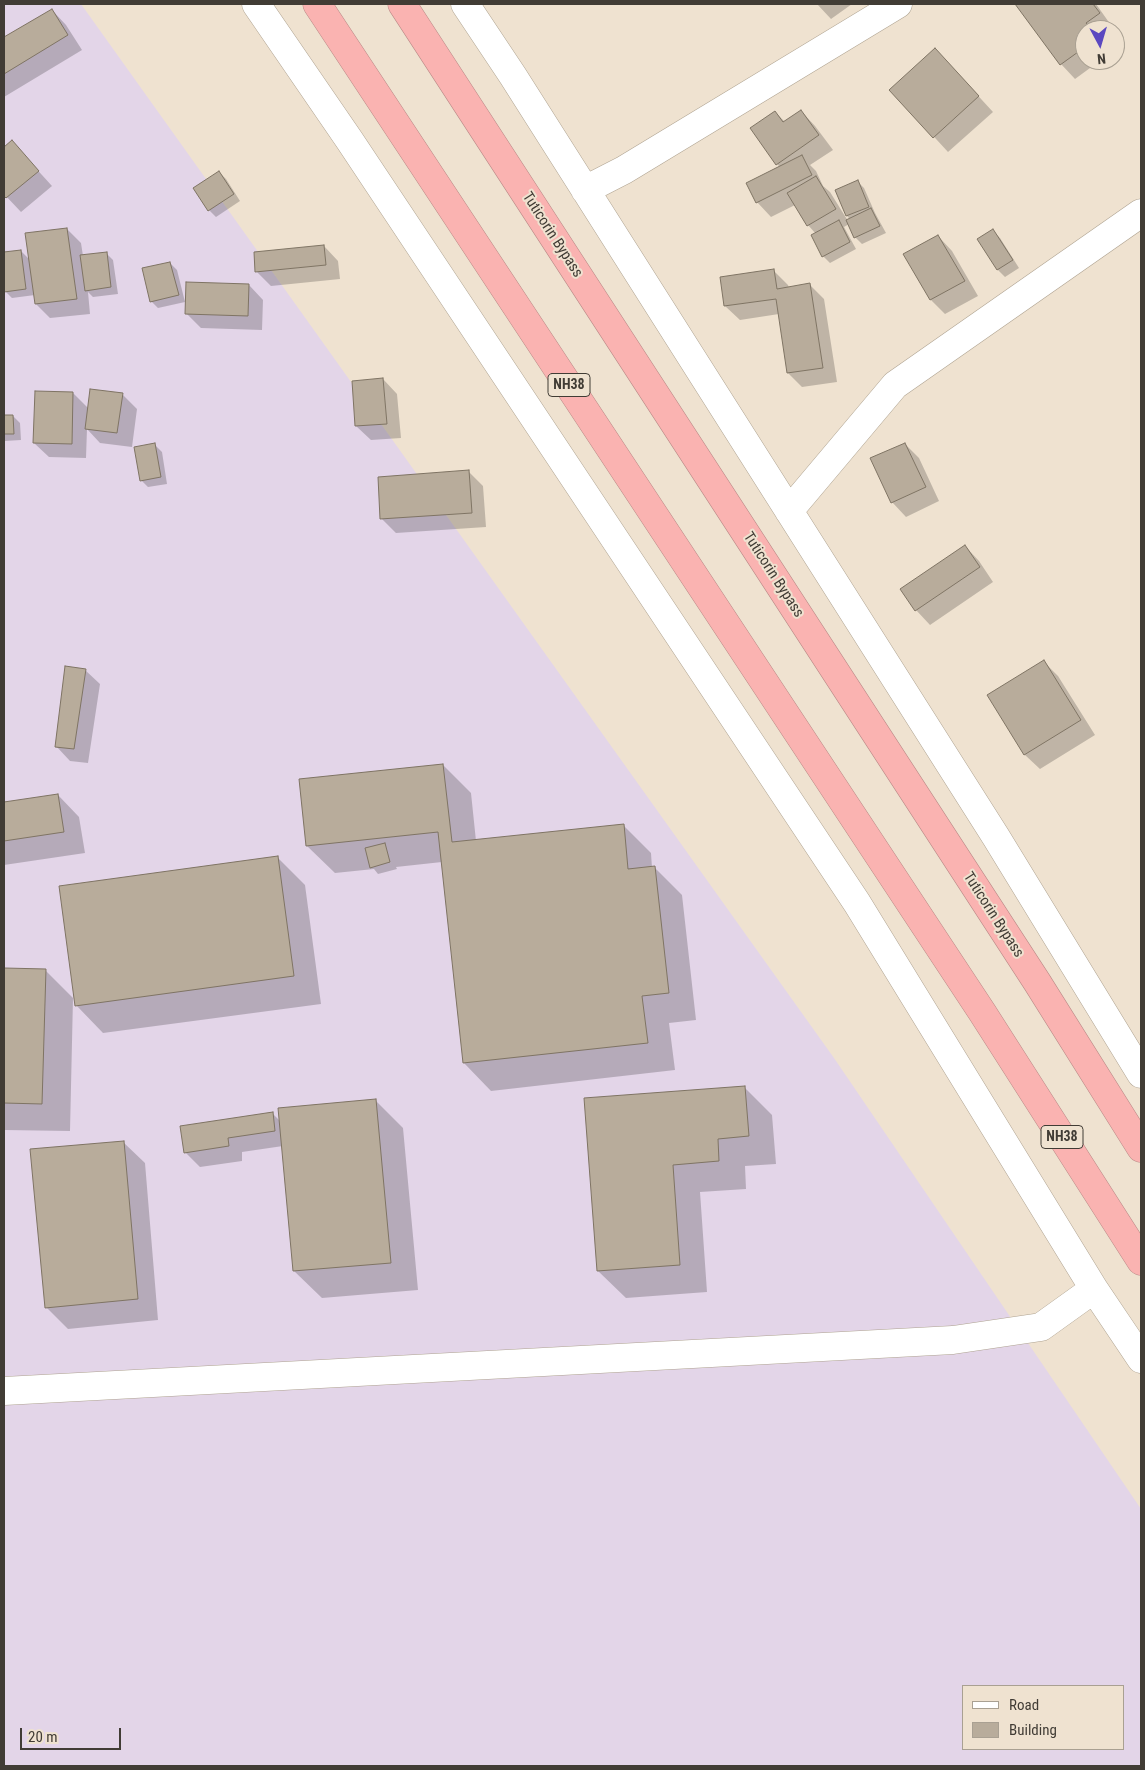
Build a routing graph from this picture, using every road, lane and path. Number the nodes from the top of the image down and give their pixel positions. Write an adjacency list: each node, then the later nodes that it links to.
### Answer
1 (256, 4): 12 (street)
2 (317, 4): 11 (highway, NH38)
3 (402, 4): 10 (highway, Tuticorin Bypass)
4 (465, 4): 6 (street)
5 (898, 4): 6 (street)
6 (585, 190): 8 (street)
7 (1141, 213): 8 (street)
8 (789, 511): 9 (street)
9 (1141, 1074)
10 (1141, 1148)
11 (1141, 1261)
12 (1094, 1290): 13 (street); 14 (street)
13 (1141, 1359)
14 (4, 1391)

